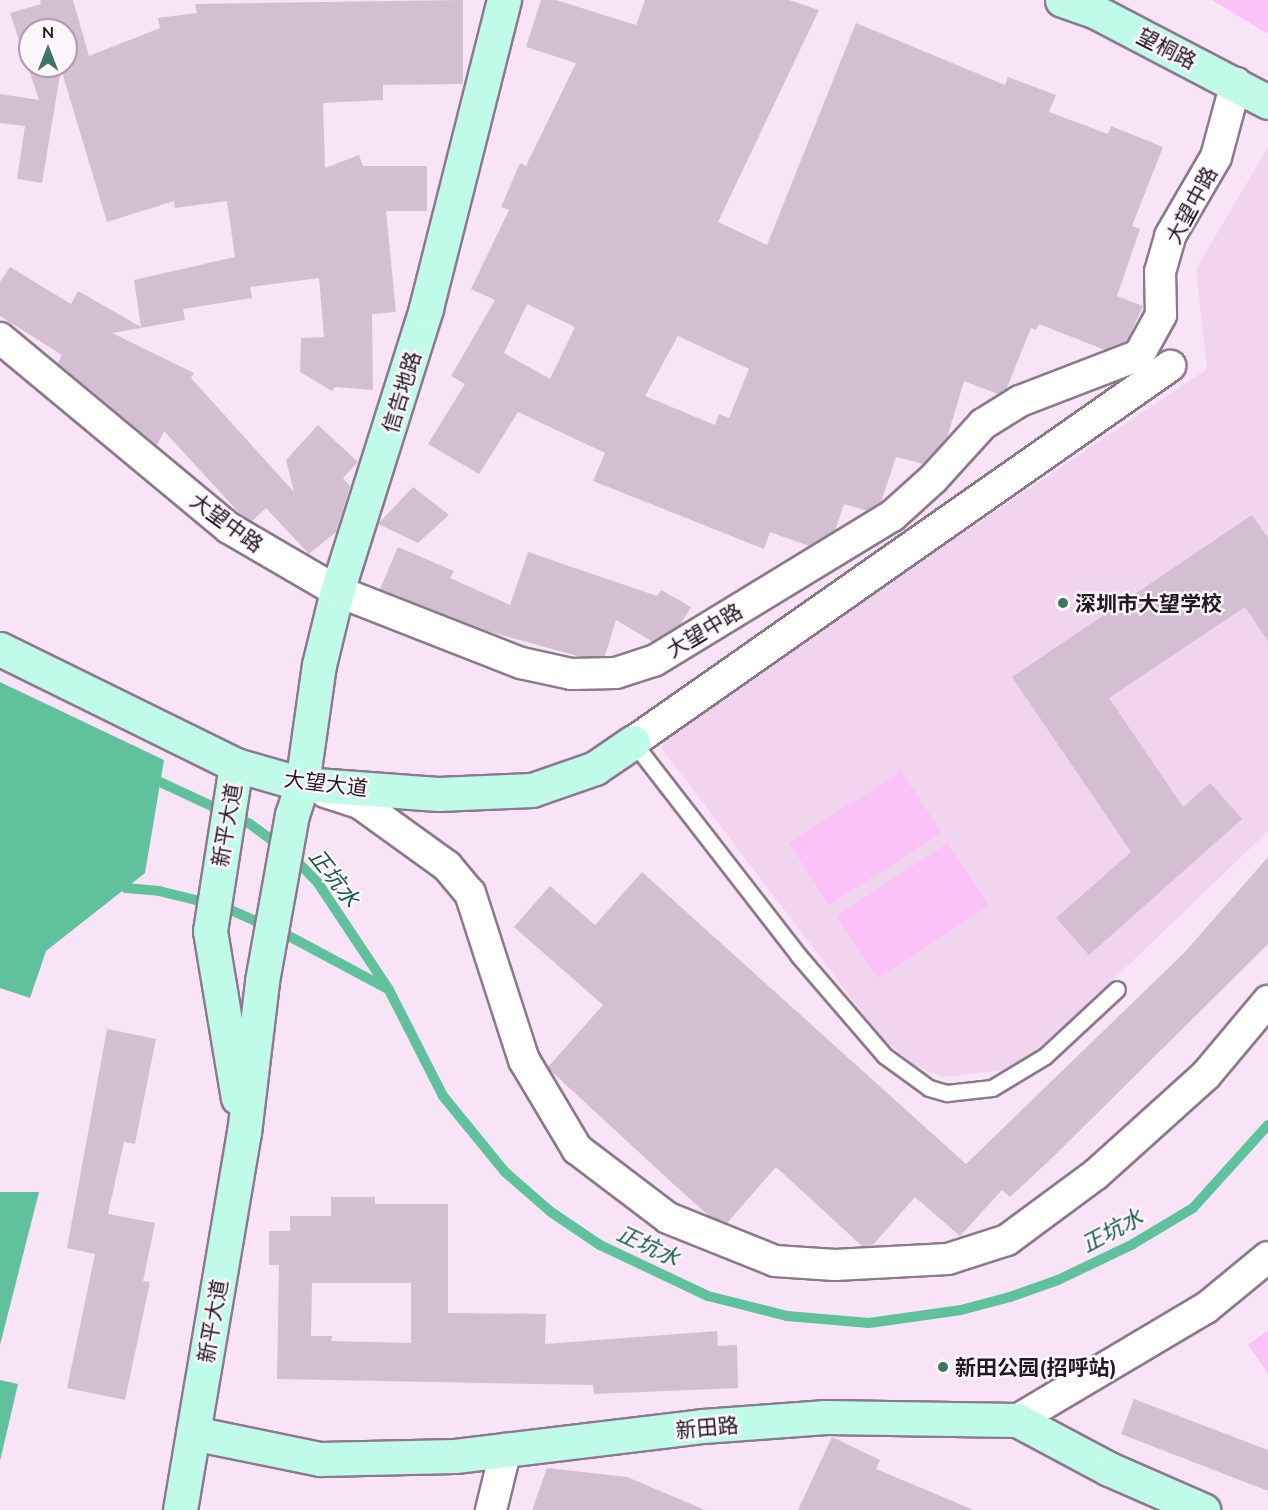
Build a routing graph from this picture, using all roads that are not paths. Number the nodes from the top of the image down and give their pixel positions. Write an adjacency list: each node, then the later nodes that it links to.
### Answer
1 (504, 0): 7 (street, 信告地路)
2 (1062, 0): 3 (street, 望桐路)
3 (1236, 83): 4 (street, 望桐路); 7 (street, 大望中路)
4 (1268, 102)
5 (0, 338): 7 (street, 大望中路)
6 (1170, 366): 9 (street)
7 (337, 591): 11 (street, 信告地路)
8 (0, 649): 10 (street, 大望大道)
9 (633, 742): 11 (street, 大望大道); 12 (lane)
10 (233, 781): 11 (street, 大望大道); 14 (street, 新平大道)
11 (297, 800): 13 (street); 14 (street, 新平大道)
12 (1117, 989)
13 (1268, 1001)
14 (244, 1133): 17 (street, 新平大道)
15 (1268, 1257): 16 (street)
16 (1017, 1420): 18 (street, 新田路); 21 (street, 新田路)
17 (193, 1433): 18 (street, 新田路); 19 (street, 新平大道)
18 (506, 1449): 20 (street)
19 (180, 1510)
20 (491, 1510)
21 (1203, 1510)

